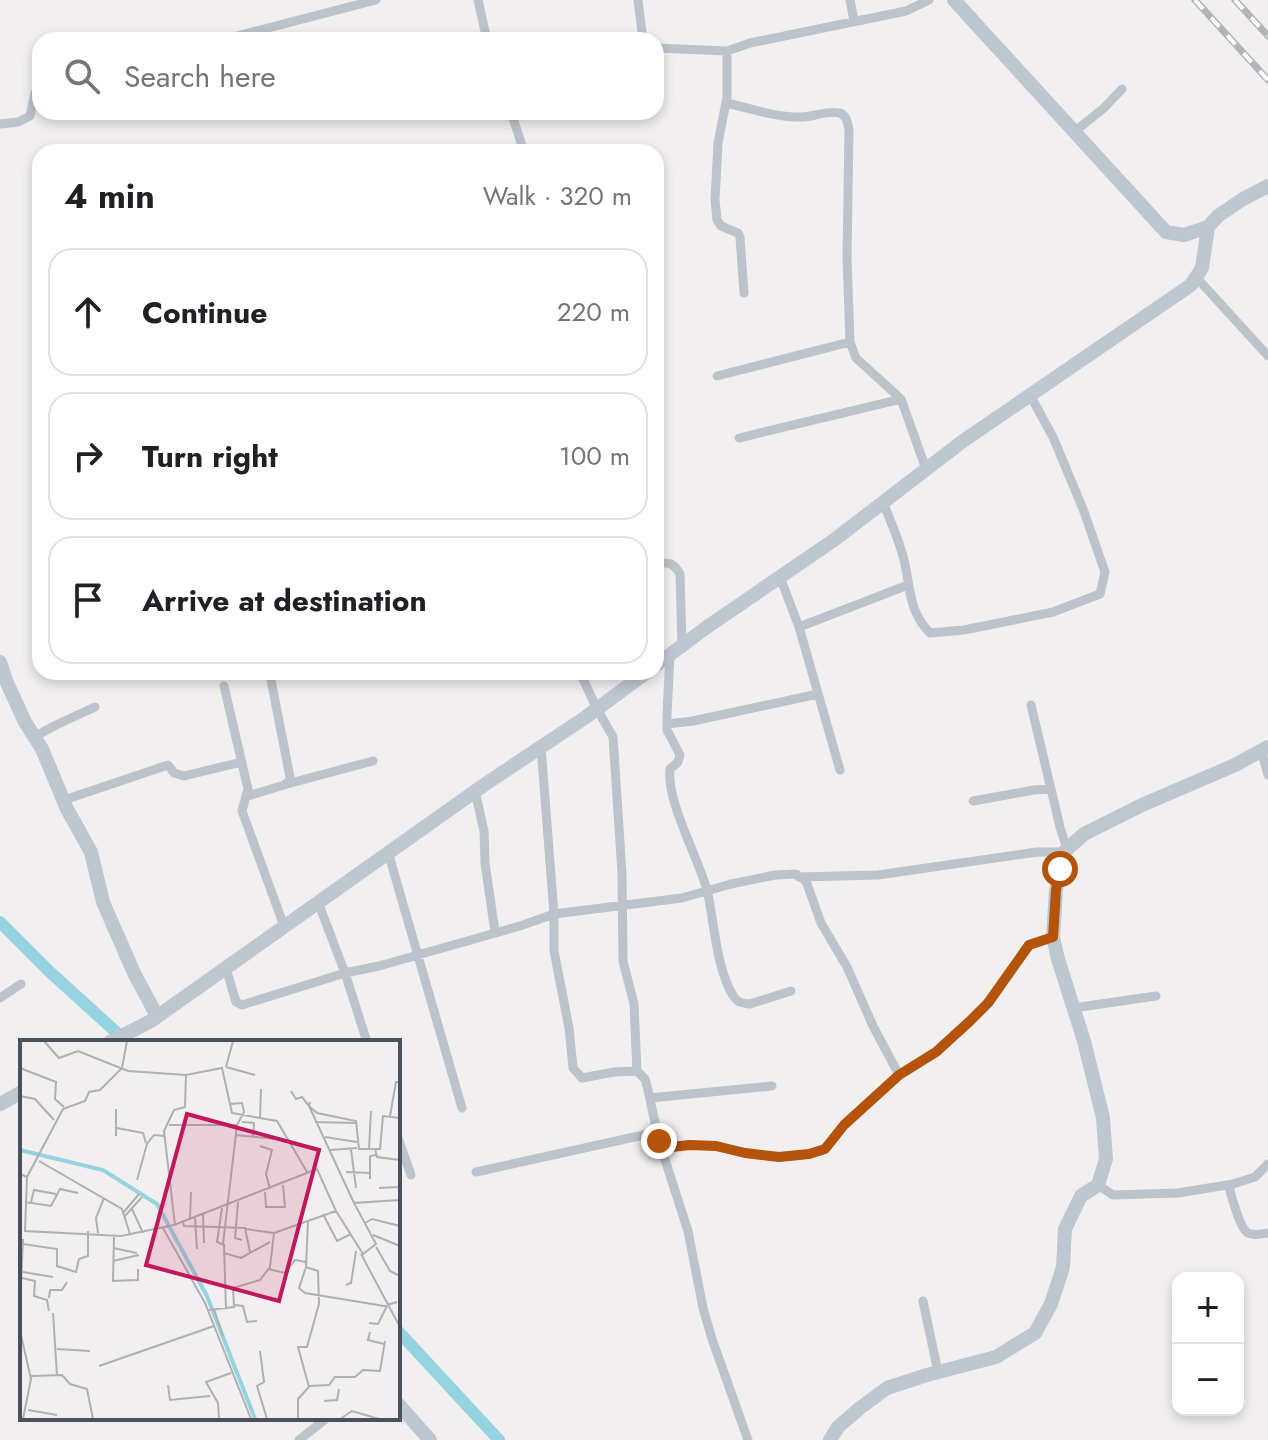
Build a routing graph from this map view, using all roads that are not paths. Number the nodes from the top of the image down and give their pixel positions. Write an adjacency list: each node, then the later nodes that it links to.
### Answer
1 (376, 0): 8 (street)
2 (478, 0): 9 (street)
3 (638, 0): 10 (street)
4 (850, 0): 7 (street)
5 (929, 0): 7 (street)
6 (954, 0): 18 (street)
7 (854, 21): 12 (street)
8 (253, 32)
9 (485, 32)
10 (642, 32)
11 (664, 48): 12 (street)
12 (727, 51): 14 (street)
13 (1122, 89): 18 (street)
14 (726, 103): 23 (street); 24 (street)
15 (32, 107): 17 (street)
16 (514, 120): 19 (street)
17 (0, 124)
18 (1074, 132): 21 (street)
19 (521, 144)
20 (1268, 186): 21 (street)
21 (1208, 227): 22 (street)
22 (1196, 277): 25 (street); 27 (street)
23 (744, 293)
24 (850, 342): 26 (street); 28 (street)
25 (1268, 356)
26 (717, 376)
27 (1030, 395): 30 (street); 34 (street)
28 (901, 399): 29 (street); 30 (street)
29 (739, 438)
30 (926, 469): 31 (street)
31 (883, 502): 33 (street); 34 (street)
32 (664, 563): 36 (street)
33 (780, 577): 35 (street); 36 (street)
34 (908, 585): 35 (street)
35 (799, 627): 43 (street)
36 (676, 650): 37 (street); 47 (street)
37 (664, 659)
38 (0, 662): 48 (street)
39 (271, 680): 55 (street)
40 (583, 680): 46 (street)
41 (636, 680): 46 (street)
42 (224, 686): 52 (street)
43 (818, 694): 47 (street); 53 (street)
44 (1031, 705): 56 (street)
45 (95, 707): 48 (street)
46 (597, 709): 49 (street); 66 (street)
47 (667, 724): 64 (street)
48 (34, 737): 59 (street)
49 (541, 747): 57 (street); 67 (street)
50 (1264, 748): 54 (street); 61 (street)
51 (373, 761): 55 (street)
52 (242, 762): 58 (street); 59 (street)
53 (840, 770)
54 (1268, 775)
55 (287, 784): 58 (street)
56 (1051, 789): 60 (street); 61 (street)
57 (475, 791): 62 (street); 69 (street)
58 (248, 796): 68 (street)
59 (64, 800): 79 (street)
60 (973, 801)
61 (1065, 851): 63 (street); 70 (street)
62 (388, 852): 65 (street); 71 (street)
63 (799, 877): 64 (street); 83 (street)
64 (707, 891): 66 (street); 75 (street)
65 (318, 902): 68 (street); 73 (street)
66 (622, 906): 67 (street); 82 (street)
67 (554, 914): 69 (street); 82 (street)
68 (284, 926): 72 (street)
69 (495, 932): 71 (street)
70 (1053, 937): 78 (street); 83 (street)
71 (417, 954): 73 (street); 88 (street)
72 (226, 968): 73 (street); 79 (street)
73 (345, 973): 81 (street)
74 (21, 984): 77 (street)
75 (791, 991)
76 (1156, 996): 78 (street)
77 (0, 998)
78 (1073, 1008): 95 (street)
79 (151, 1020): 80 (street)
80 (114, 1040)
81 (366, 1040)
82 (637, 1071): 86 (street)
83 (899, 1075): 91 (street)
84 (772, 1086): 86 (street)
85 (20, 1093): 87 (street)
86 (650, 1098): 89 (street)
87 (0, 1104)
88 (462, 1108)
89 (657, 1132): 91 (street); 93 (street)
90 (400, 1144): 94 (street)
91 (661, 1148): 105 (street)
92 (1268, 1164): 96 (street)
93 (476, 1172)
94 (411, 1175)
95 (1098, 1185): 96 (street); 99 (street)
96 (1228, 1185): 97 (street)
97 (1268, 1233)
98 (923, 1301): 99 (street)
99 (938, 1372): 102 (street)
100 (400, 1406): 104 (street)
101 (324, 1420): 103 (street)
102 (828, 1439)
103 (299, 1440)
104 (430, 1440)
105 (748, 1440)

